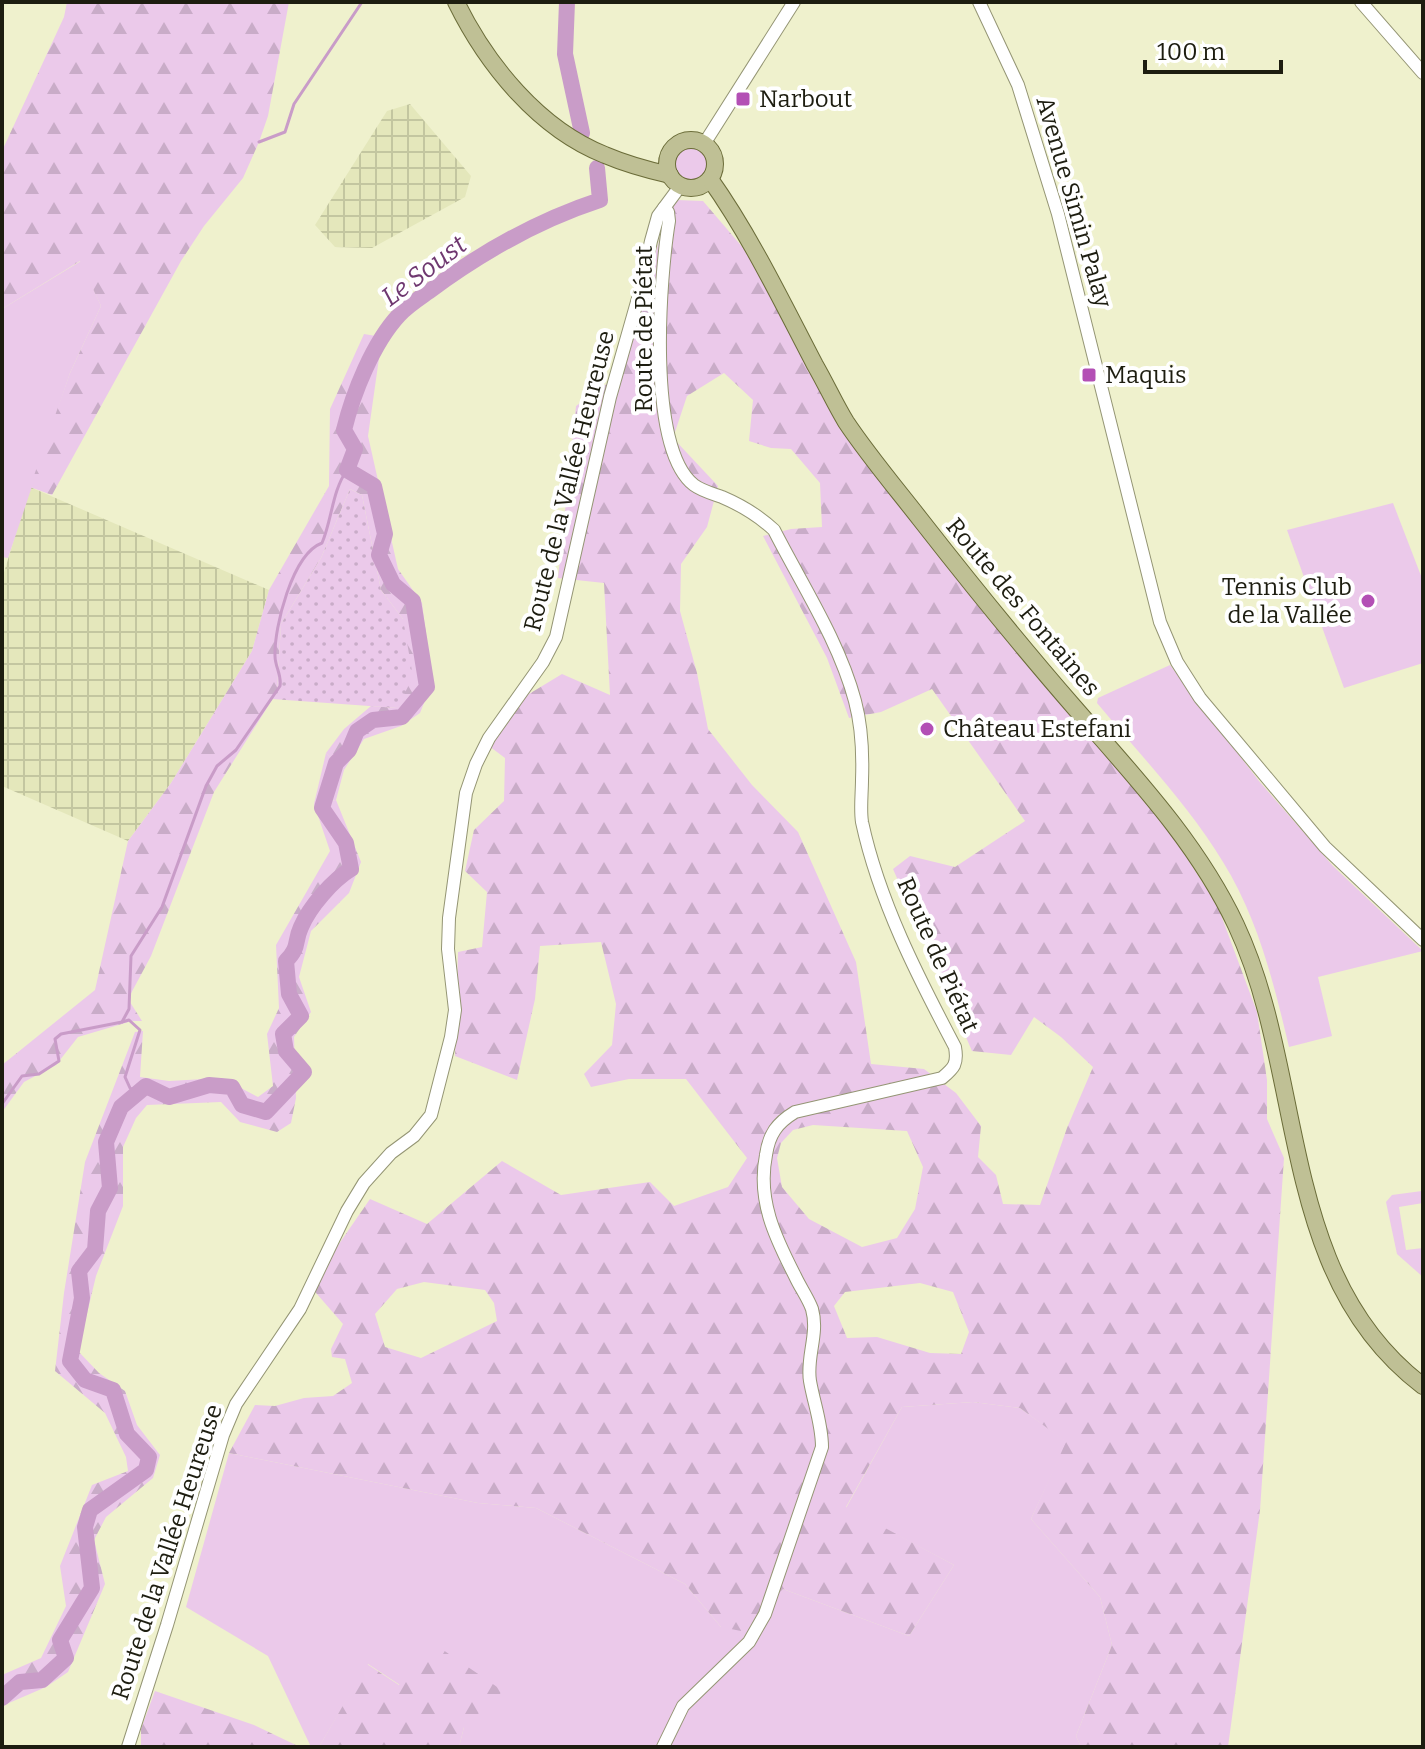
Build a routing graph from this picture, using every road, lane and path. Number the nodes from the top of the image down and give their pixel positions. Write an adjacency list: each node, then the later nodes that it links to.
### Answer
1 (456, 2): 8 (main road)
2 (794, 2): 6 (street)
3 (979, 2): 12 (street, Avenue Simin Palay)
4 (1361, 2): 5 (street)
5 (1423, 73)
6 (704, 144): 7 (main road); 10 (main road)
7 (669, 156): 8 (main road); 9 (main road)
8 (622, 161): 9 (main road)
9 (676, 180): 10 (main road); 11 (street, Route de la Vallée Heureuse)
10 (705, 182): 13 (main road, Route des Fontaines)
11 (664, 208): 14 (street, Route de la Vallée Heureuse); 15 (street, Route de Piétat)
12 (1423, 940)
13 (1423, 1386)
14 (128, 1747)
15 (663, 1747)

